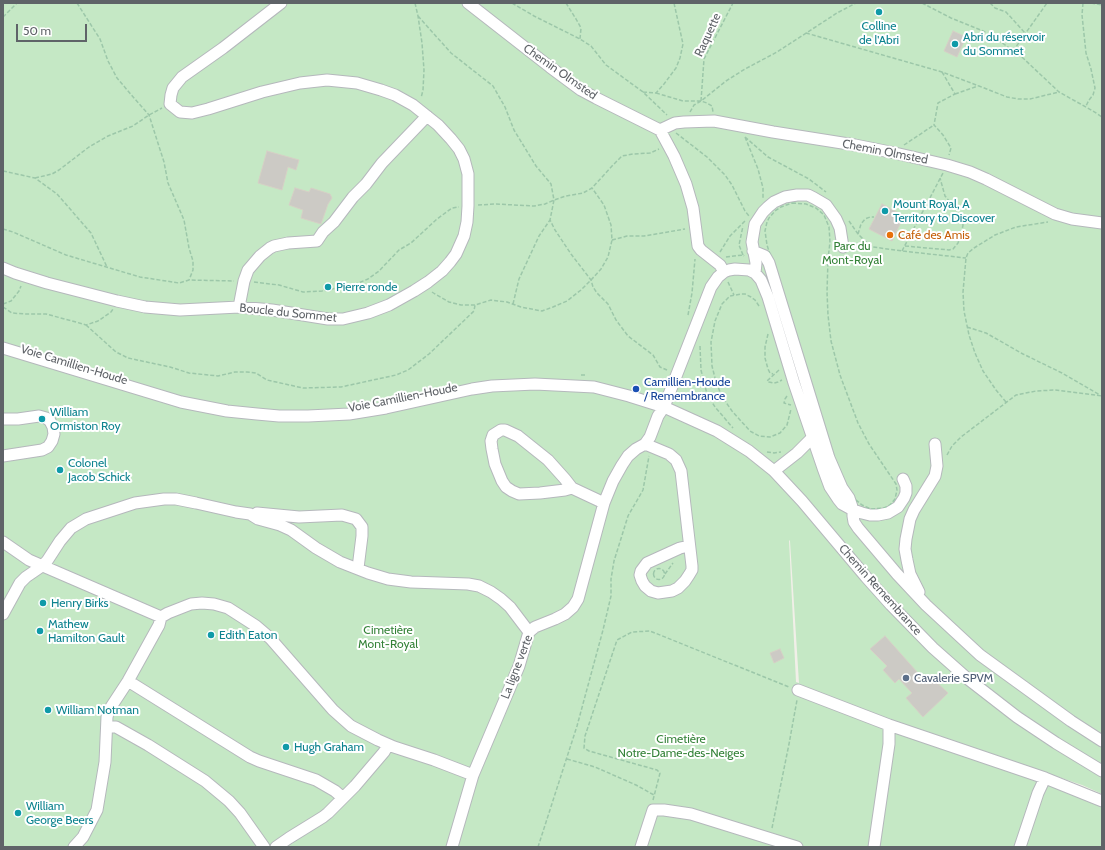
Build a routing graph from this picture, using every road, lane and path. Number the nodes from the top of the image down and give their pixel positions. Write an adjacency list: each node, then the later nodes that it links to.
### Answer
1 (17, 3): 18 (path)
2 (77, 3): 33 (path)
3 (281, 3): 31 (street)
4 (415, 3): 17 (path)
5 (468, 3): 39 (street, Chemin Olmsted)
6 (512, 3): 21 (path)
7 (566, 3): 21 (path)
8 (674, 3): 27 (path)
9 (733, 3): 29 (path, Raquette)
10 (856, 3): 19 (path)
11 (922, 3): 22 (path)
12 (990, 3): 20 (path)
13 (1047, 3): 20 (path)
14 (1083, 3): 32 (path)
15 (1090, 3): 16 (path)
16 (1102, 5)
17 (418, 16): 30 (path); 48 (path)
18 (3, 17)
19 (806, 33): 23 (path); 29 (path)
20 (1026, 34): 22 (path)
21 (580, 39): 25 (path)
22 (1013, 52): 26 (path)
23 (942, 72): 24 (path); 28 (path)
24 (979, 86): 26 (path); 28 (path)
25 (643, 92): 27 (path); 37 (path)
26 (1059, 92): 32 (path)
27 (656, 93): 29 (path)
28 (955, 94): 38 (path)
29 (701, 101): 36 (path); 37 (path)
30 (419, 102)
31 (170, 104): 33 (path); 34 (street, Boucle du Sommet)
32 (1086, 106): 35 (path)
33 (149, 114): 45 (path); 75 (path)
34 (427, 116): 50 (street, Boucle du Sommet); 77 (street)
35 (1102, 117)
36 (716, 121): 37 (street, Chemin Olmsted); 42 (street, Chemin Olmsted)
37 (679, 122): 39 (street, Chemin Olmsted)
38 (934, 125): 42 (path); 43 (path)
39 (660, 130): 41 (street); 51 (path)
40 (744, 137): 49 (path)
41 (666, 140): 47 (path); 57 (street)
42 (895, 153): 43 (street, Chemin Olmsted)
43 (947, 165): 46 (path); 56 (street, Chemin Olmsted)
44 (3, 171): 45 (path)
45 (35, 178): 70 (path)
46 (940, 178): 62 (path); 62 (path)
47 (592, 188): 48 (path); 60 (path)
48 (554, 200): 50 (path); 53 (path)
49 (762, 202)
50 (468, 206): 77 (path); 78 (street, Boucle du Sommet)
51 (749, 216)
52 (874, 217): 59 (path)
53 (550, 220): 76 (path); 82 (path)
54 (745, 221): 67 (path)
55 (1048, 222): 68 (path)
56 (1102, 223)
57 (696, 227): 60 (path); 61 (street)
58 (3, 229): 70 (path)
59 (858, 234)
60 (612, 240): 76 (path)
61 (698, 246): 69 (street); 87 (path)
62 (905, 246): 66 (path)
63 (843, 247): 67 (street)
64 (873, 247): 66 (path)
65 (769, 250): 65 (path)
66 (902, 251): 68 (path)
67 (747, 255): 69 (path); 72 (street); 116 (street)
68 (966, 258): 89 (path)
69 (715, 260): 73 (street)
70 (107, 267): 75 (path)
71 (3, 268): 74 (street, Boucle du Sommet)
72 (755, 273): 73 (street); 105 (street)
73 (725, 275): 79 (path); 102 (street, La ligne verte)
74 (26, 276): 80 (street, Boucle du Sommet); 81 (path)
75 (189, 280): 77 (path)
76 (591, 280): 82 (path); 95 (path)
77 (244, 281): 86 (street)
78 (424, 284): 83 (path); 86 (street, Boucle du Sommet)
79 (734, 295): 84 (path); 101 (path)
80 (117, 301): 86 (street, Boucle du Sommet); 88 (path)
81 (3, 304)
82 (513, 304): 83 (path)
83 (475, 305): 88 (path)
84 (759, 306)
85 (3, 307): 88 (path)
86 (239, 307)
87 (688, 318)
88 (86, 325)
89 (967, 327): 99 (path); 100 (path)
90 (768, 333): 96 (path)
91 (700, 342): 104 (path)
92 (3, 343): 98 (street, Voie Camillien-Houde)
93 (3, 348): 98 (street, Voie Camillien-Houde)
94 (782, 368): 96 (path)
95 (670, 372)
96 (775, 374): 97 (path)
97 (783, 378)
98 (594, 387): 102 (street, Voie Camillien-Houde)
99 (1102, 396): 100 (path)
100 (1006, 402): 110 (path)
101 (792, 406): 101 (path)
102 (664, 407): 107 (street, La ligne verte); 112 (street, Chemin Remembrance)
103 (3, 419): 111 (street)
104 (736, 432)
105 (812, 437): 112 (street); 116 (street)
106 (936, 444): 123 (street)
107 (648, 445): 115 (street, La ligne verte); 119 (street); 133 (path)
108 (764, 451): 109 (path)
109 (784, 451)
110 (947, 455)
111 (3, 456)
112 (774, 471): 134 (street, Chemin Remembrance)
113 (903, 479): 116 (street)
114 (572, 488): 114 (street); 115 (street)
115 (604, 503): 126 (street, La ligne verte)
116 (853, 510): 123 (street)
117 (250, 514): 120 (street); 121 (street); 121 (street)
118 (3, 542): 120 (street)
119 (689, 546): 119 (street)
120 (42, 566): 124 (street); 125 (street)
121 (358, 568): 126 (street)
122 (658, 579): 122 (path)
123 (926, 605): 131 (street)
124 (3, 614)
125 (161, 617): 127 (street); 132 (street)
126 (529, 632): 135 (street, La ligne verte)
127 (128, 681): 130 (street); 138 (street)
128 (798, 690): 129 (street); 137 (path); 141 (path)
129 (889, 725): 136 (street); 149 (street)
130 (107, 727): 142 (street); 143 (street)
131 (1102, 741)
132 (388, 745): 135 (street); 138 (street)
133 (567, 759): 137 (path); 146 (path)
134 (1102, 771)
135 (473, 775): 145 (street, La ligne verte)
136 (1045, 778): 139 (street); 150 (street)
137 (654, 795): 140 (path)
138 (343, 798): 144 (street)
139 (1102, 801)
140 (653, 810): 141 (street); 147 (street)
141 (771, 843): 148 (street)
142 (74, 847)
143 (264, 847)
144 (276, 847)
145 (452, 847)
146 (538, 847)
147 (641, 847)
148 (797, 847)
149 (874, 847)
150 (1020, 847)

